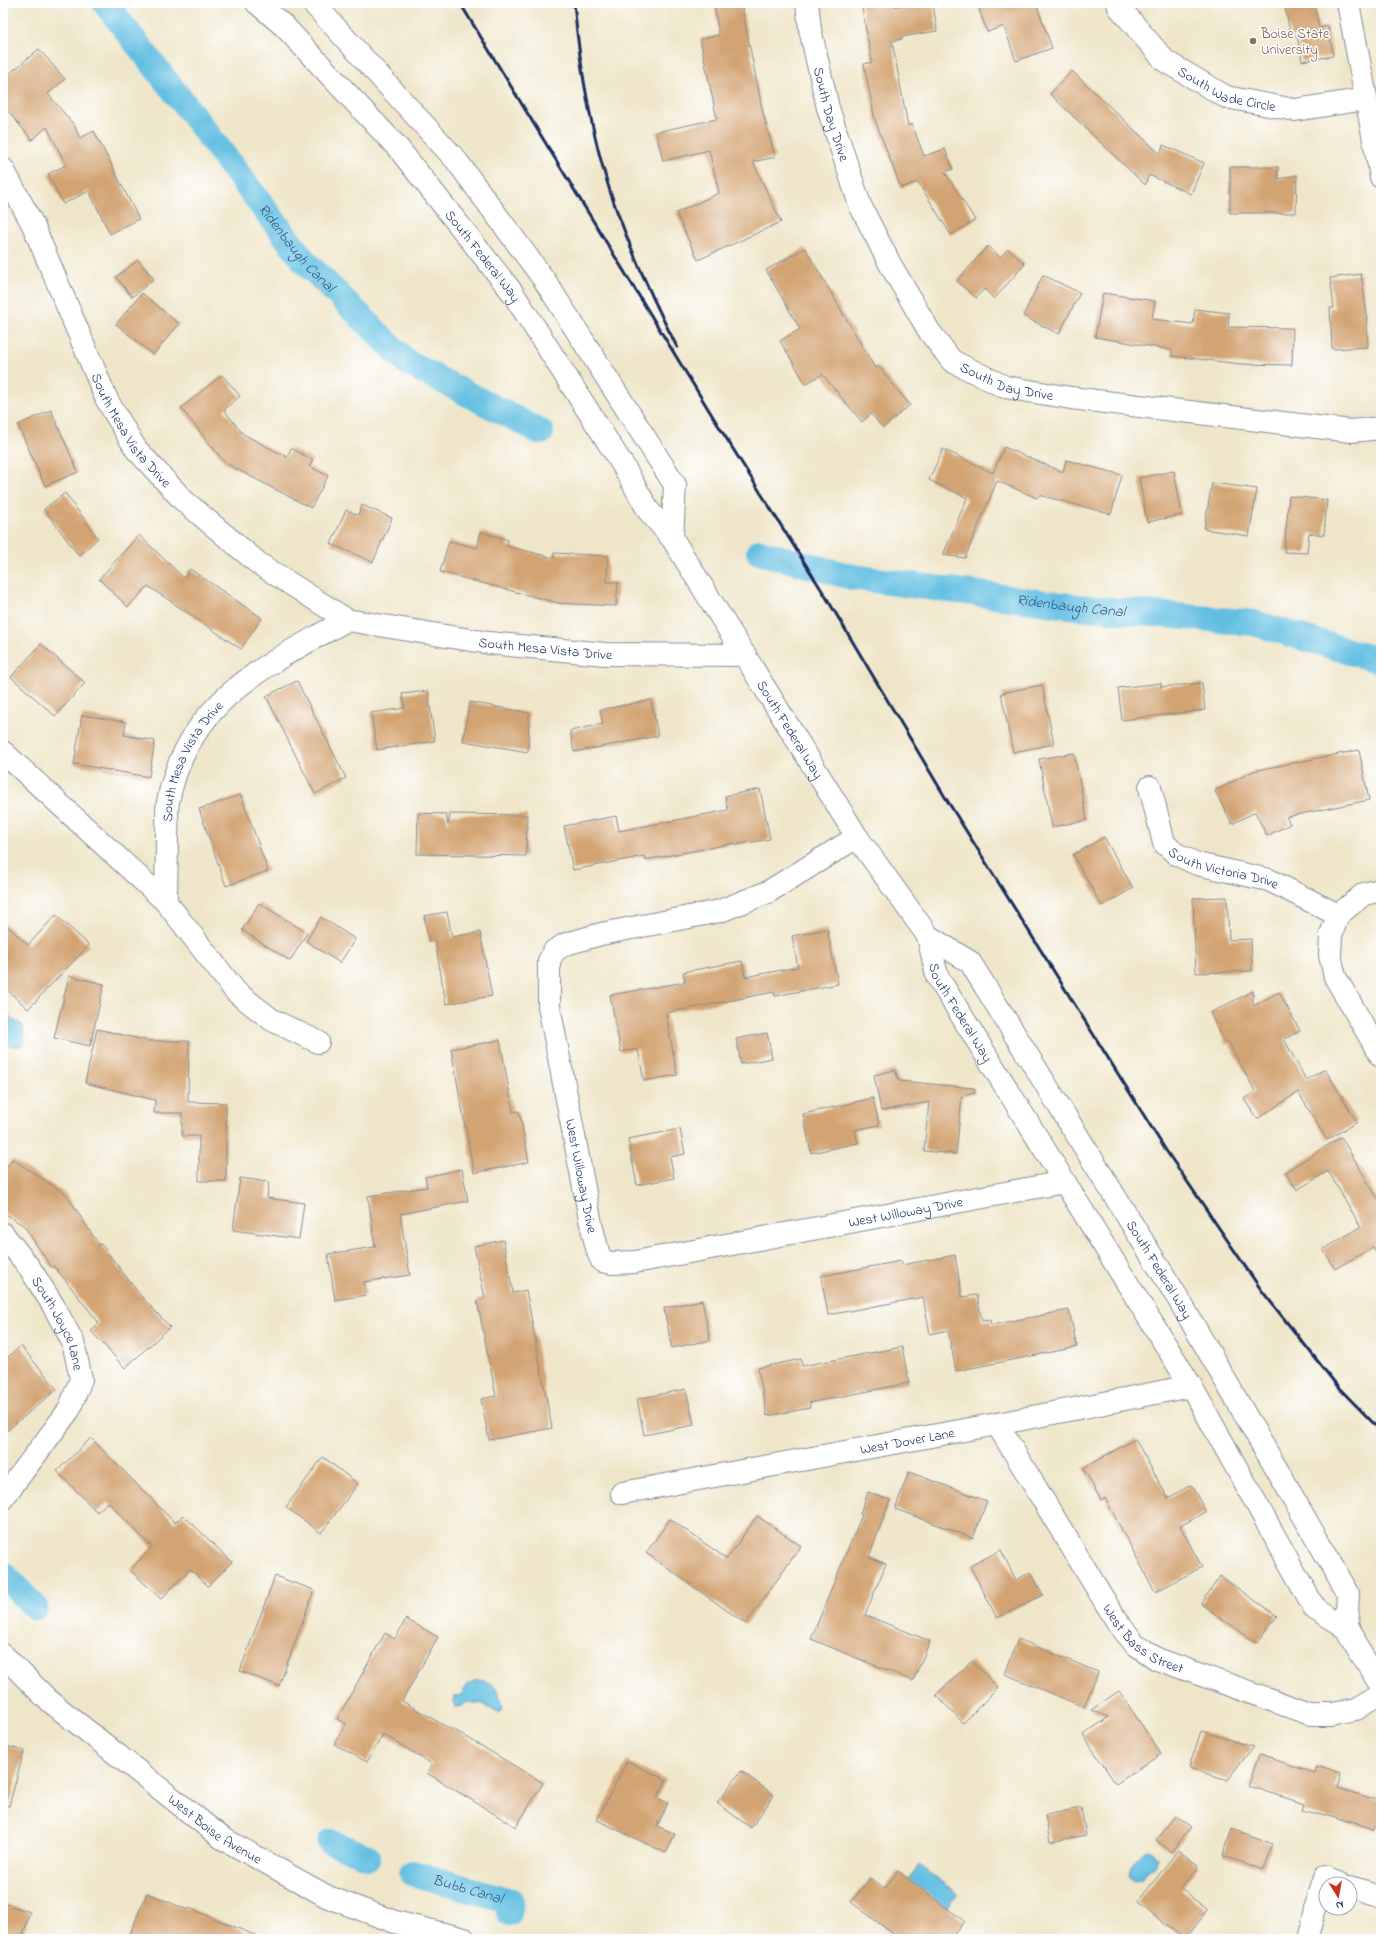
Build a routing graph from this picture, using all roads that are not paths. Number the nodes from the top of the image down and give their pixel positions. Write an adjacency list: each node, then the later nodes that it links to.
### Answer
1 (257, 3): 10 (street, South Federal Way)
2 (313, 3): 10 (street)
3 (807, 3): 9 (street, South Day Drive)
4 (1118, 3): 6 (street, South Wade Circle)
5 (1348, 3): 6 (street)
6 (1366, 99): 8 (street)
7 (3, 169): 11 (street, South Mesa Vista Drive)
8 (1381, 177)
9 (1381, 428)
10 (672, 538): 12 (street, South Federal Way)
11 (347, 620): 12 (street, South Mesa Vista Drive); 17 (street, South Mesa Vista Drive)
12 (745, 656): 15 (street, South Federal Way)
13 (3, 752): 17 (street)
14 (1150, 787): 18 (street, South Victoria Drive)
15 (857, 837): 19 (street, South Federal Way); 22 (street, West Willoway Drive)
16 (1381, 890): 18 (street)
17 (166, 902): 20 (street)
18 (1338, 915): 21 (street)
19 (928, 936): 22 (street, South Federal Way); 28 (street, South Federal Way)
20 (318, 1042)
21 (1381, 1056)
22 (1064, 1182): 24 (street, South Federal Way)
23 (3, 1234): 27 (street, South Joyce Lane)
24 (1191, 1386): 25 (street, West Dover Lane); 28 (street, South Federal Way)
25 (997, 1424): 26 (street, West Dover Lane); 31 (street, West Bass Street)
26 (622, 1493)
27 (3, 1498)
28 (1346, 1628): 30 (street, South Federal Way)
29 (3, 1655): 35 (street, West Boise Avenue)
30 (1381, 1685)
31 (1381, 1694)
32 (1358, 1890): 33 (street)
33 (1381, 1897)
34 (1318, 1898): 37 (street)
35 (392, 1931): 36 (street, West Boise Avenue)
36 (464, 1939)
37 (1306, 1939)

